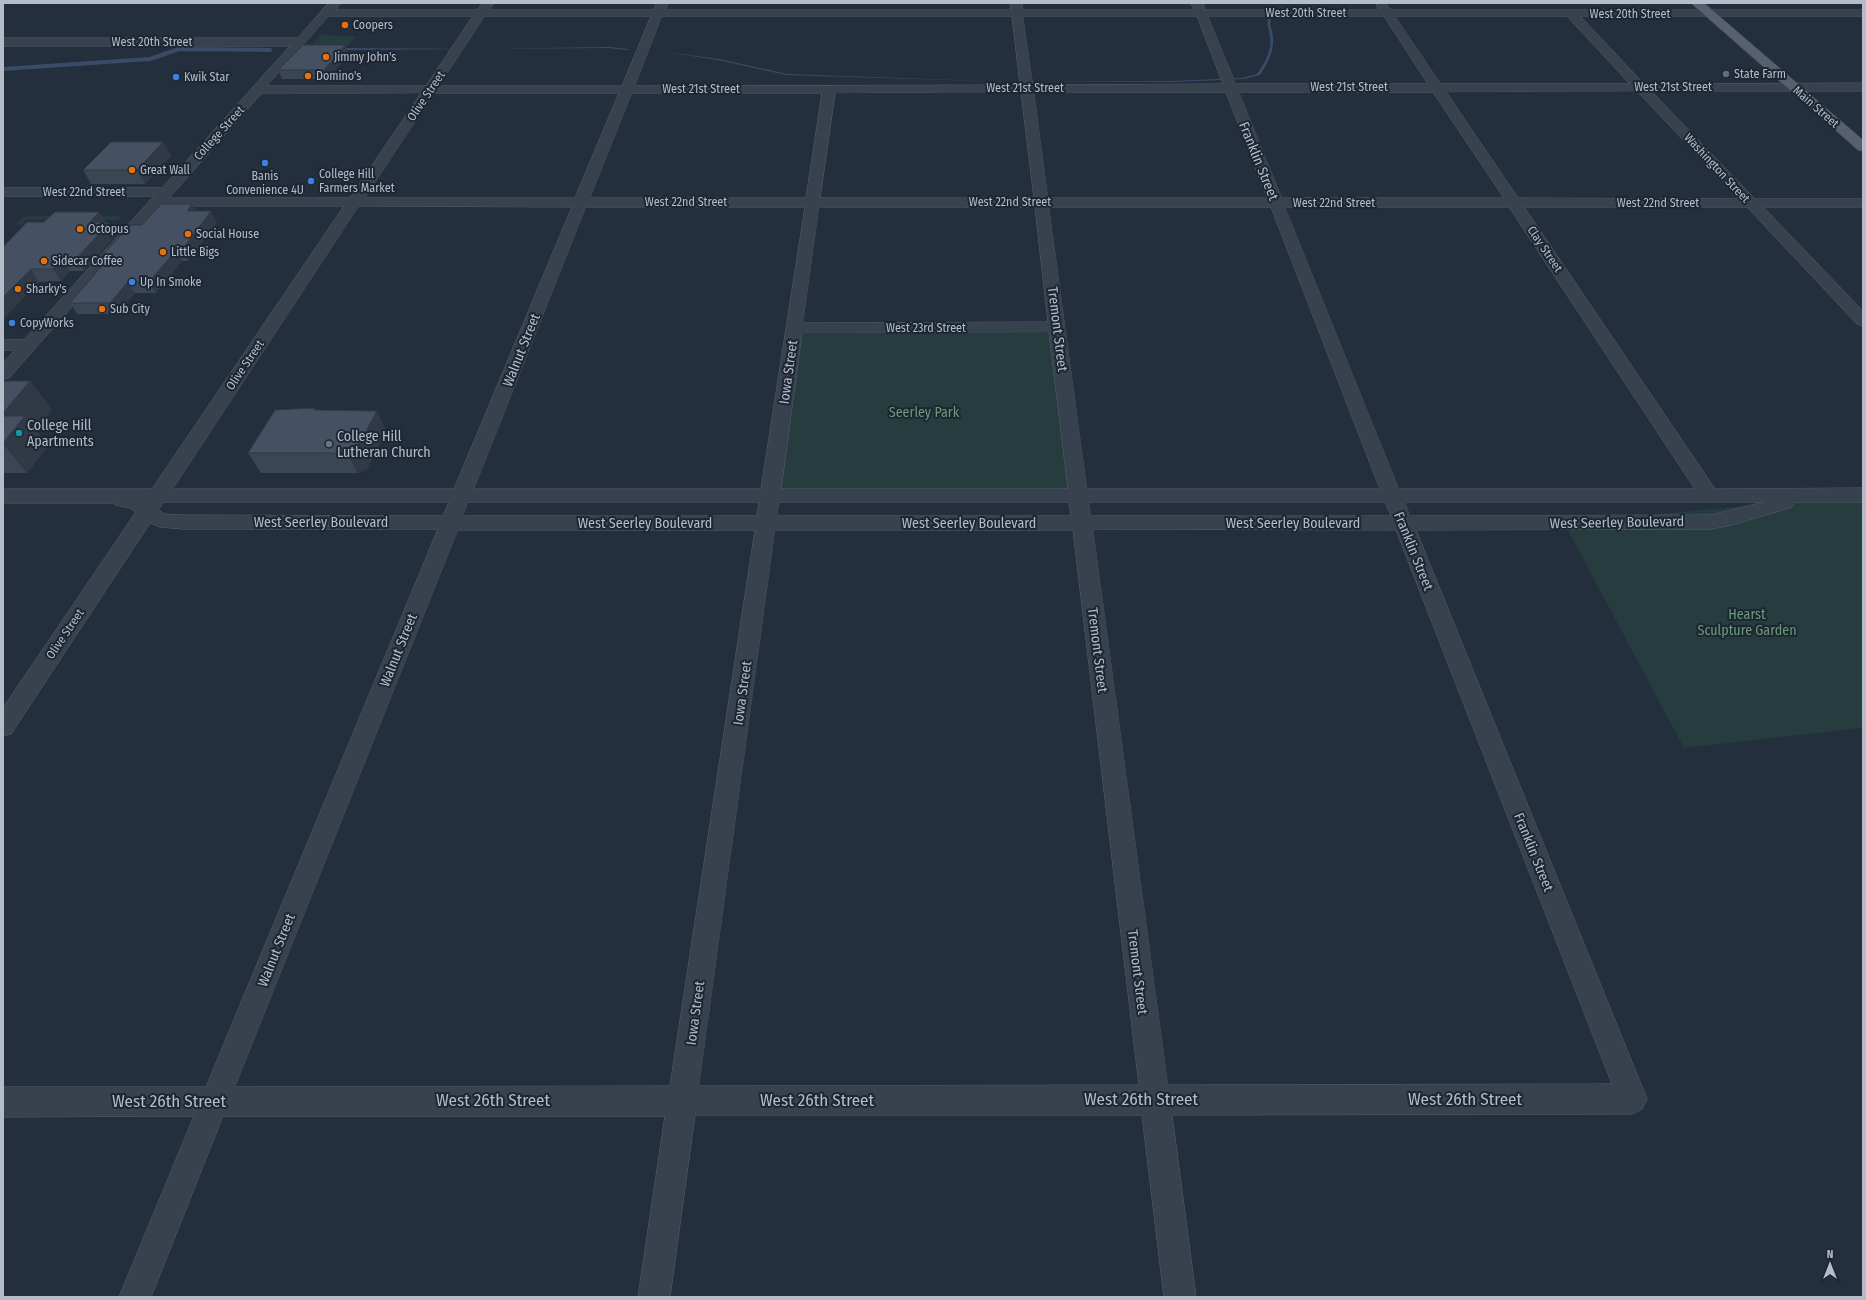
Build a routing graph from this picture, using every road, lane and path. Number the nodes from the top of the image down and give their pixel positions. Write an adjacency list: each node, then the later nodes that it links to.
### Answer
1 (335, 3): 9 (street, College Street)
2 (488, 3): 10 (street, Olive Street)
3 (1697, 3): 13 (main road, Main Street)
4 (660, 8): 5 (street, West 20th Street); 10 (street, West 20th Street); 23 (street, Walnut Street)
5 (839, 8): 6 (street, West 20th Street)
6 (1017, 8): 7 (street, West 20th Street); 22 (street, Tremont Street)
7 (1199, 8): 8 (street, West 20th Street); 16 (street, Franklin Street)
8 (1384, 8): 12 (street, West 20th Street); 18 (street, Clay Street)
9 (326, 13): 10 (street, West 20th Street); 15 (street, College Street)
10 (481, 13): 25 (street, Olive Street)
11 (1863, 13): 13 (street, West 20th Street)
12 (1571, 14): 13 (street, West 20th Street); 17 (street, Washington Street)
13 (1710, 14): 19 (main road, Main Street)
14 (3, 42): 15 (street, West 20th Street)
15 (300, 42): 24 (street, College Street)
16 (1228, 82): 18 (street, West 21st Street); 22 (street, West 21st Street); 33 (street, Franklin Street)
17 (1640, 86): 18 (street, West 21st Street); 19 (street, West 21st Street); 35 (street, Washington Street)
18 (1436, 87): 34 (street, Clay Street)
19 (1794, 87): 20 (street, West 21st Street); 26 (main road, Main Street)
20 (1863, 87)
21 (829, 88): 22 (street, West 21st Street); 23 (street, West 21st Street); 31 (street, Iowa Street)
22 (1027, 88): 32 (street, Tremont Street)
23 (627, 89): 25 (street, West 21st Street); 30 (street, Walnut Street)
24 (257, 90): 25 (street, West 21st Street); 28 (street, College Street)
25 (430, 90): 29 (street, Olive Street)
26 (1863, 147)
27 (3, 192): 28 (street, West 22nd Street)
28 (161, 197): 29 (street, West 22nd Street); 40 (street, College Street)
29 (354, 202): 30 (street, West 22nd Street); 48 (street, Olive Street)
30 (581, 202): 31 (street, West 22nd Street); 49 (street, Walnut Street)
31 (813, 202): 32 (street, West 22nd Street); 39 (street, Iowa Street)
32 (1042, 202): 33 (street, West 22nd Street); 38 (street, Tremont Street)
33 (1276, 203): 34 (street, West 22nd Street); 43 (street, Franklin Street)
34 (1514, 203): 35 (street, West 22nd Street); 44 (street, Clay Street)
35 (1751, 203): 36 (street, West 22nd Street); 37 (street, Washington Street)
36 (1863, 203)
37 (1863, 321)
38 (1057, 327): 39 (street, West 23rd Street); 42 (street, Tremont Street)
39 (795, 328): 50 (street, Iowa Street)
40 (9, 349): 41 (street)
41 (3, 374)
42 (1078, 495): 43 (street, West Seerley Boulevard); 50 (street, West Seerley Boulevard); 53 (street, Tremont Street)
43 (1392, 495): 44 (street, West Seerley Boulevard); 55 (street, Franklin Street)
44 (1709, 495): 45 (street, West Seerley Boulevard)
45 (1862, 495): 55 (street, West Seerley Boulevard)
46 (3, 496): 47 (street, West Seerley Boulevard)
47 (81, 496): 48 (street, West Seerley Boulevard); 51 (street, West Seerley Boulevard)
48 (157, 496): 49 (street, West Seerley Boulevard); 51 (street, Olive Street)
49 (461, 496): 50 (street, West Seerley Boulevard); 52 (street, Walnut Street)
50 (770, 496): 54 (street, Iowa Street)
51 (146, 512): 52 (street, West Seerley Boulevard); 56 (street, Olive Street)
52 (452, 522): 54 (street, West Seerley Boulevard); 60 (street, Walnut Street)
53 (1083, 522): 54 (street, West Seerley Boulevard); 55 (street, West Seerley Boulevard); 57 (street, Tremont Street)
54 (766, 523): 59 (street, Iowa Street)
55 (1403, 523): 58 (street, Franklin Street)
56 (3, 727)
57 (1154, 1099): 58 (street, West 26th Street); 59 (street, West 26th Street); 64 (street, Tremont Street)
58 (1632, 1099)
59 (683, 1100): 60 (street, West 26th Street); 63 (street, Iowa Street)
60 (214, 1101): 61 (street, West 26th Street); 62 (street, Walnut Street)
61 (3, 1102)
62 (135, 1297)
63 (654, 1297)
64 (1180, 1297)

